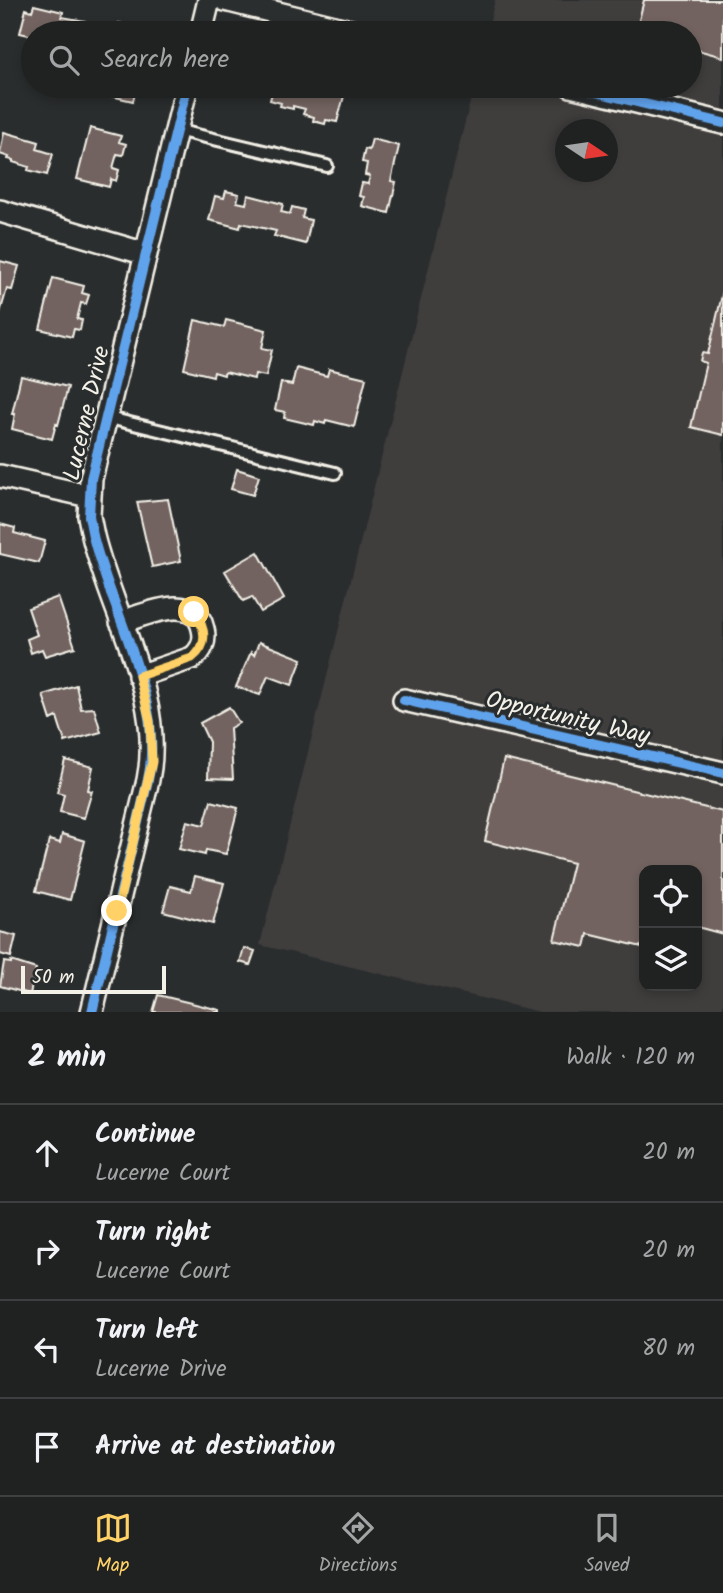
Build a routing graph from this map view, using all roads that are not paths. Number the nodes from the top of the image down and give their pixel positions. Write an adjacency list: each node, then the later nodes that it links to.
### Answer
1 (209, 0): 3 (street)
2 (225, 0): 4 (street)
3 (204, 21)
4 (310, 21)
5 (184, 98): 8 (street, Lucerne Drive)
6 (622, 98): 7 (street)
7 (723, 122)
8 (176, 130): 9 (lane); 11 (street, Lucerne Drive)
9 (327, 166)
10 (0, 211): 11 (street)
11 (146, 254): 12 (street, Lucerne Drive)
12 (106, 417): 13 (lane); 15 (street, Lucerne Drive)
13 (335, 473)
14 (0, 476): 15 (street)
15 (89, 496): 16 (street, Lucerne Drive)
16 (121, 622): 17 (street, Lucerne Drive); 17 (street)
17 (139, 676): 20 (street, Lucerne Drive)
18 (404, 700): 19 (street, Opportunity Way)
19 (723, 773)
20 (92, 1012)

